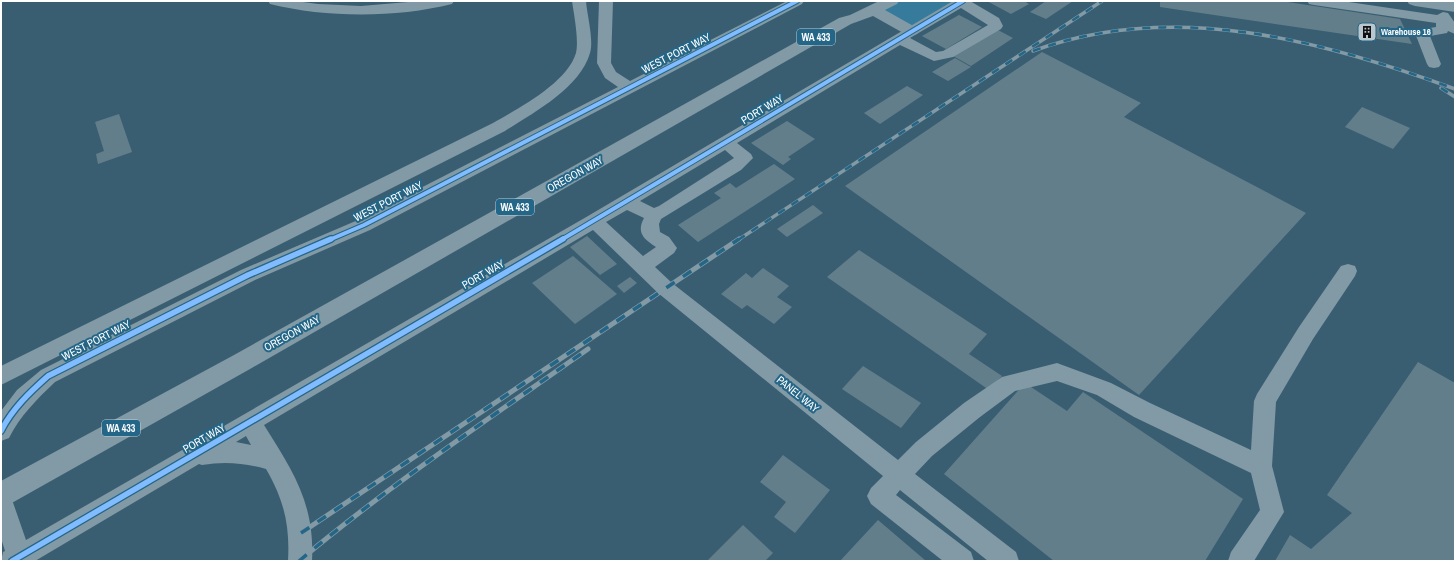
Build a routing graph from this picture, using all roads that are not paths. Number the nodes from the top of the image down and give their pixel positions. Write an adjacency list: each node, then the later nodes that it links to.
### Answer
1 (275, 1): 2 (street)
2 (447, 1)
3 (580, 1): 23 (street)
4 (606, 1): 16 (street)
5 (798, 1): 16 (street, WEST PORT WAY)
6 (892, 1): 10 (highway, OREGON WAY / WA 433)
7 (1314, 1): 12 (street)
8 (1415, 1): 11 (highway)
9 (962, 2): 14 (street, PORT WAY); 14 (street)
10 (874, 5): 14 (highway); 30 (highway, OREGON WAY / WA 433)
11 (1448, 6): 12 (street)
12 (1444, 20): 13 (street); 15 (street)
13 (1455, 30)
14 (905, 35): 17 (street, PORT WAY)
15 (1434, 64)
16 (630, 88): 25 (street, WEST PORT WAY)
17 (726, 142): 18 (street, PORT WAY); 19 (street)
18 (627, 201): 19 (street); 20 (street, PORT WAY)
19 (654, 215): 21 (street)
20 (594, 221): 21 (street, PANEL WAY); 24 (street, PORT WAY)
21 (642, 266): 29 (street, PANEL WAY)
22 (1348, 271): 28 (street)
23 (1, 376)
24 (250, 423): 26 (street, PORT WAY); 27 (street)
25 (1, 431)
26 (190, 457): 27 (street); 32 (street, PORT WAY)
27 (274, 461): 34 (street)
28 (1261, 466): 29 (street); 36 (street)
29 (899, 475): 33 (street, PANEL WAY); 35 (street)
30 (1, 495)
31 (1, 499): 32 (street)
32 (16, 559)
33 (1005, 560)
34 (300, 561)
35 (962, 561)
36 (1240, 561)

